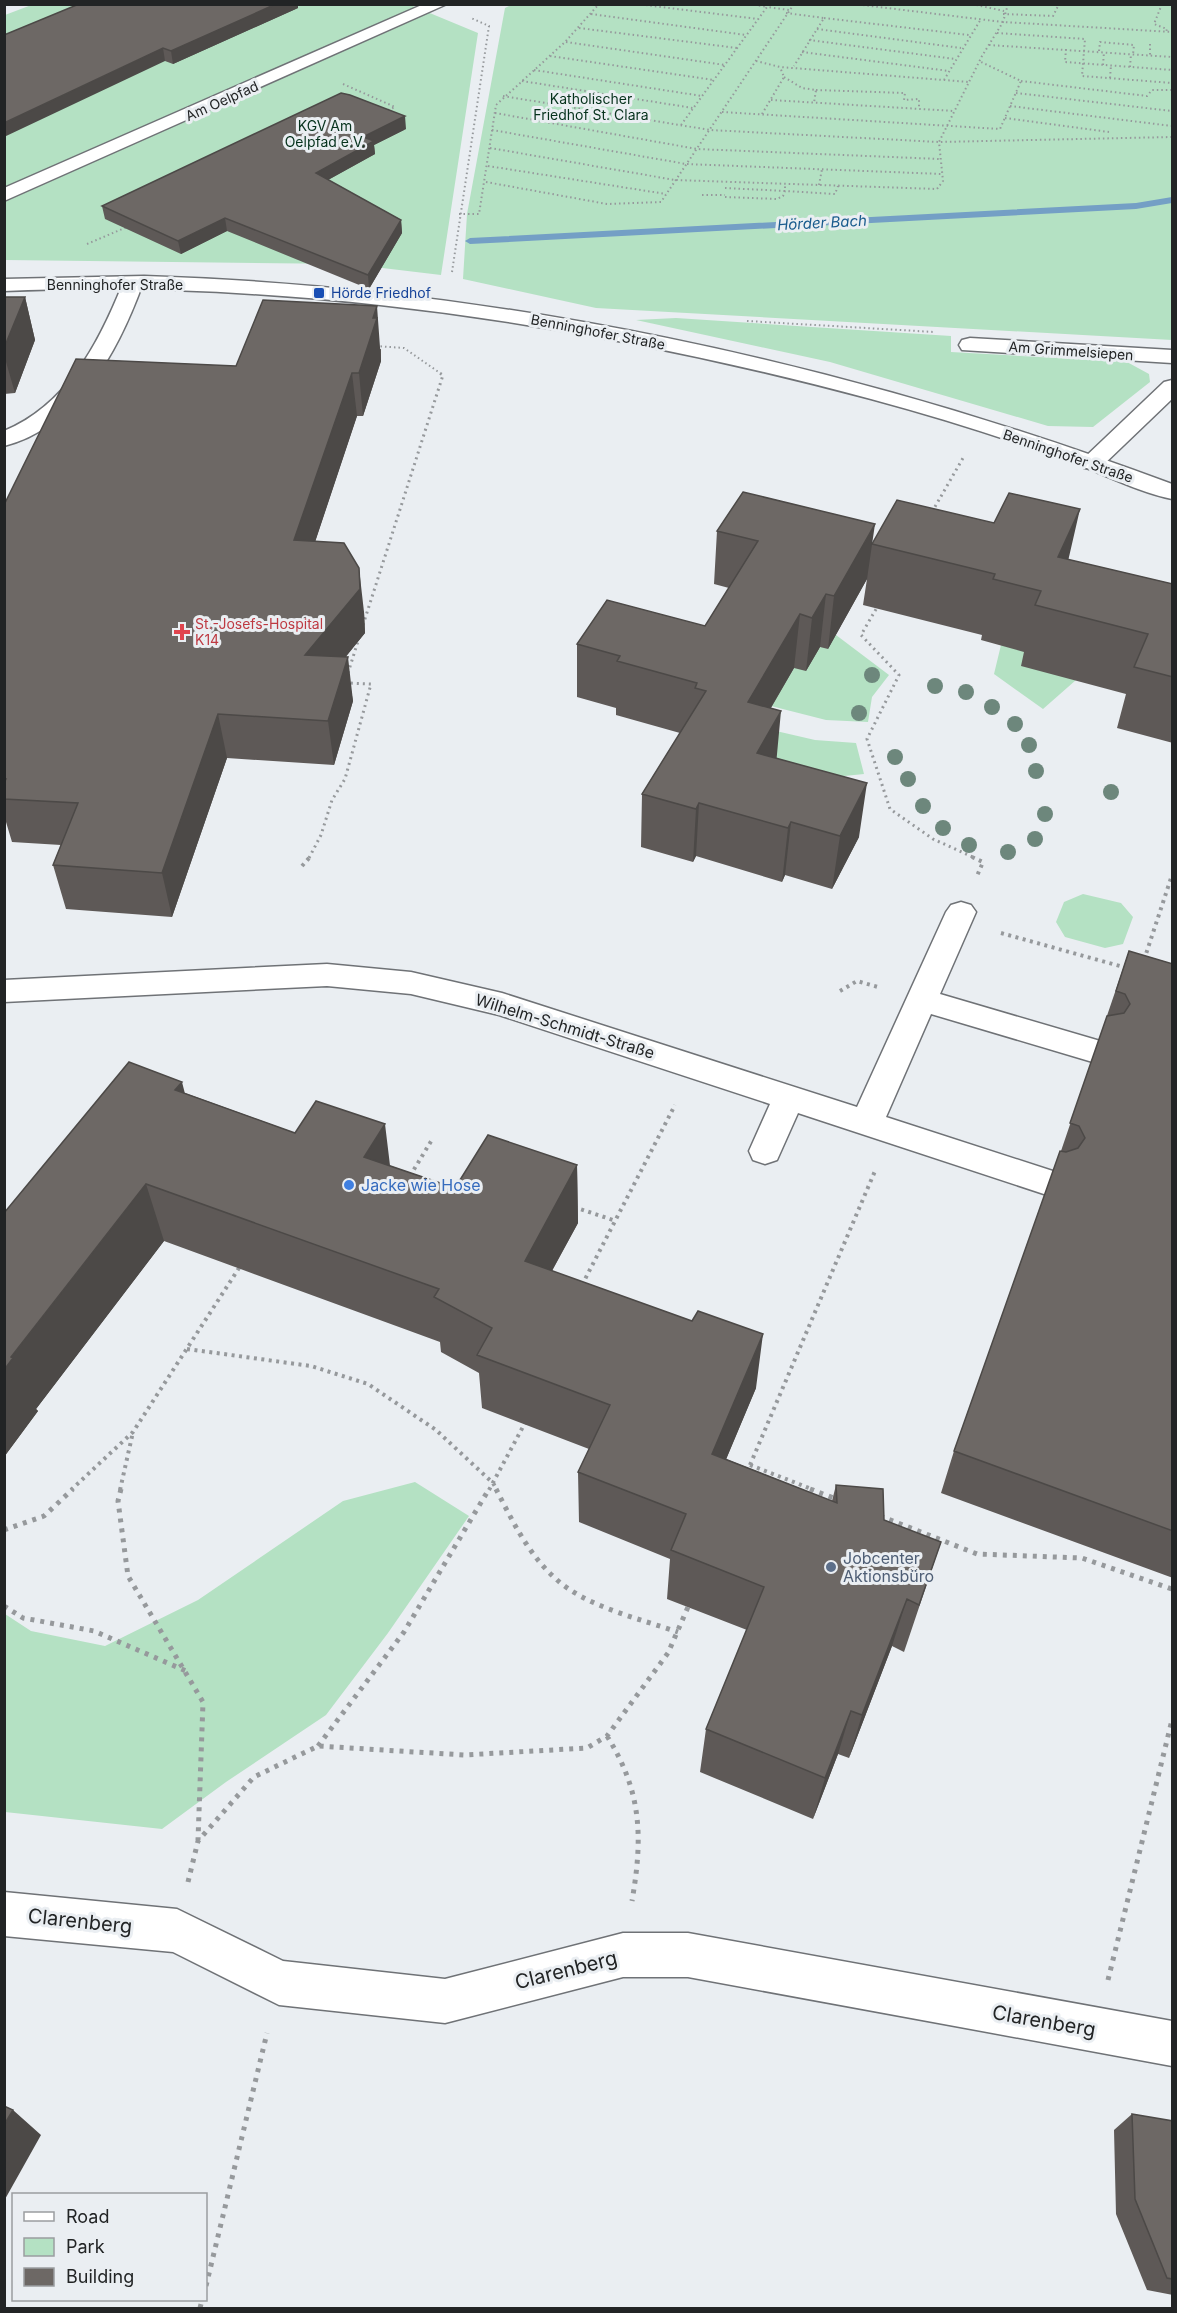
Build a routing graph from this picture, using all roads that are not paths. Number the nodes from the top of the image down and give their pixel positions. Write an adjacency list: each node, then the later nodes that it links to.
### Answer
1 (439, 4): 2 (street, Am Oelpfad)
2 (4, 195)
3 (133, 283): 4 (street, Benninghofer Straße); 8 (street); 9 (street, Benninghofer Straße)
4 (4, 285)
5 (970, 345): 6 (street, Am Grimmelsiepen)
6 (1173, 357)
7 (1173, 387): 9 (street)
8 (4, 439)
9 (1092, 463): 10 (street, Benninghofer Straße)
10 (1173, 492)
11 (959, 916): 13 (street)
12 (4, 991): 15 (street, Wilhelm-Schmidt-Straße)
13 (922, 1000): 14 (street); 16 (street)
14 (1096, 1051)
15 (789, 1098): 16 (street, Wilhelm-Schmidt-Straße); 17 (street)
16 (879, 1128): 18 (street, Wilhelm-Schmidt-Straße)
17 (765, 1151)
18 (1050, 1183)
19 (4, 1914): 20 (street, Clarenberg)
20 (1173, 2044)

